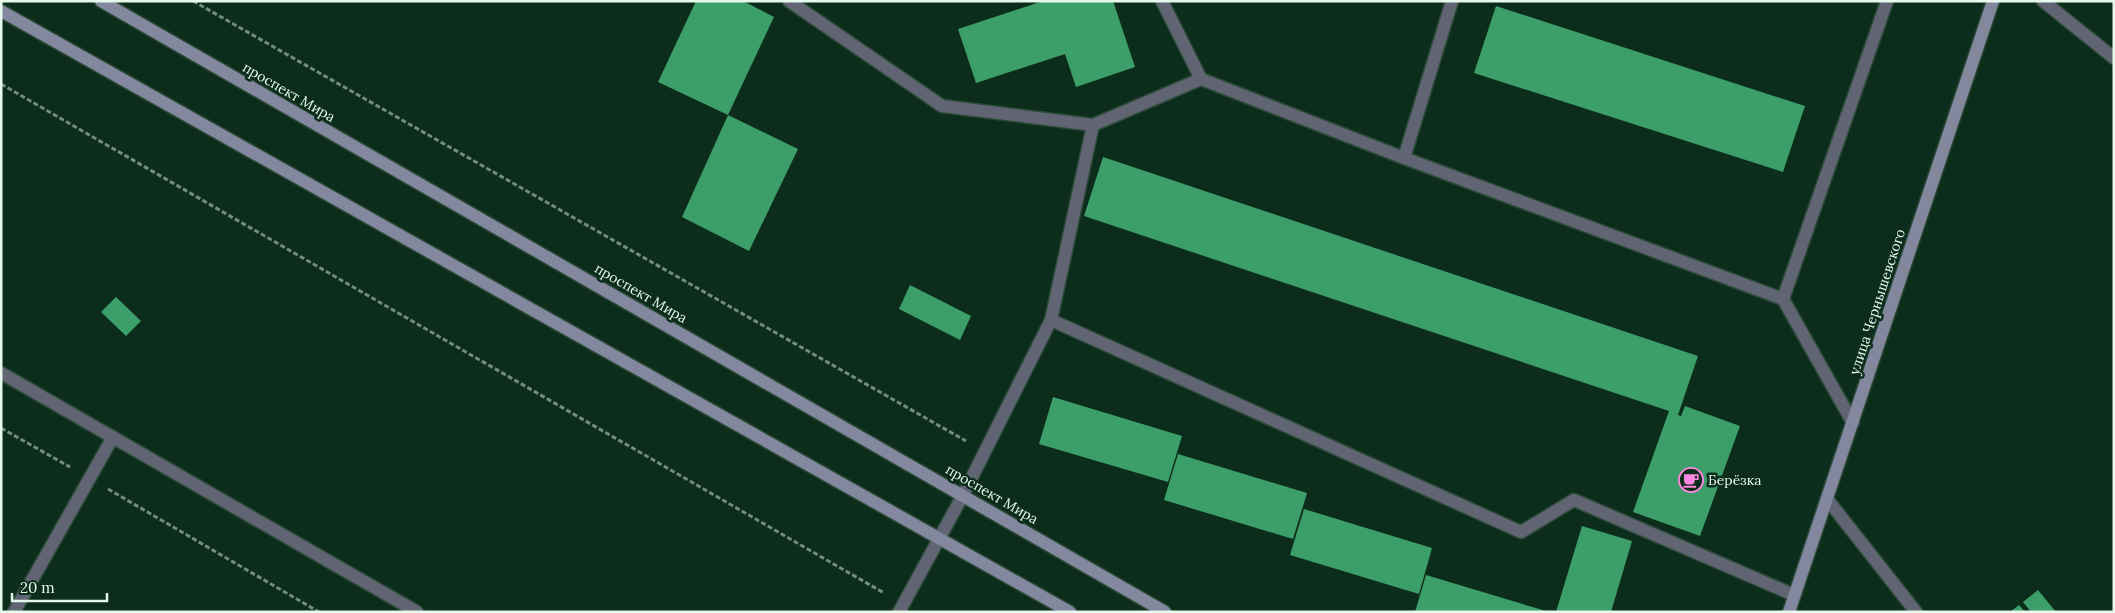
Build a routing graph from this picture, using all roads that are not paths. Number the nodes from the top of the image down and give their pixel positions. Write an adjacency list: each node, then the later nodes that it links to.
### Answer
1 (101, 1): 18 (main road, проспект Мира)
2 (789, 1): 11 (street)
3 (1162, 1): 10 (street)
4 (1452, 1): 12 (street)
5 (1887, 1): 13 (street)
6 (1993, 1): 16 (main road, улица Чернышевского)
7 (2043, 1): 9 (street)
8 (1, 11): 20 (main road)
9 (2114, 58)
10 (1201, 79): 11 (street); 12 (street)
11 (1094, 125): 14 (street)
12 (1404, 158): 13 (street)
13 (1783, 299): 16 (street)
14 (1051, 320): 18 (street); 21 (street)
15 (1, 373): 17 (street)
16 (1853, 423): 19 (main road, улица Чернышевского)
17 (113, 437): 23 (street); 24 (street)
18 (963, 495): 20 (street); 26 (main road, проспект Мира)
19 (1827, 499): 21 (main road, улица Чернышевского); 28 (street)
20 (939, 538): 22 (street); 25 (main road)
21 (1794, 595): 27 (main road, улица Чернышевского)
22 (901, 608)
23 (14, 612)
24 (417, 612)
25 (1070, 612)
26 (1165, 612)
27 (1790, 612)
28 (1916, 612)

